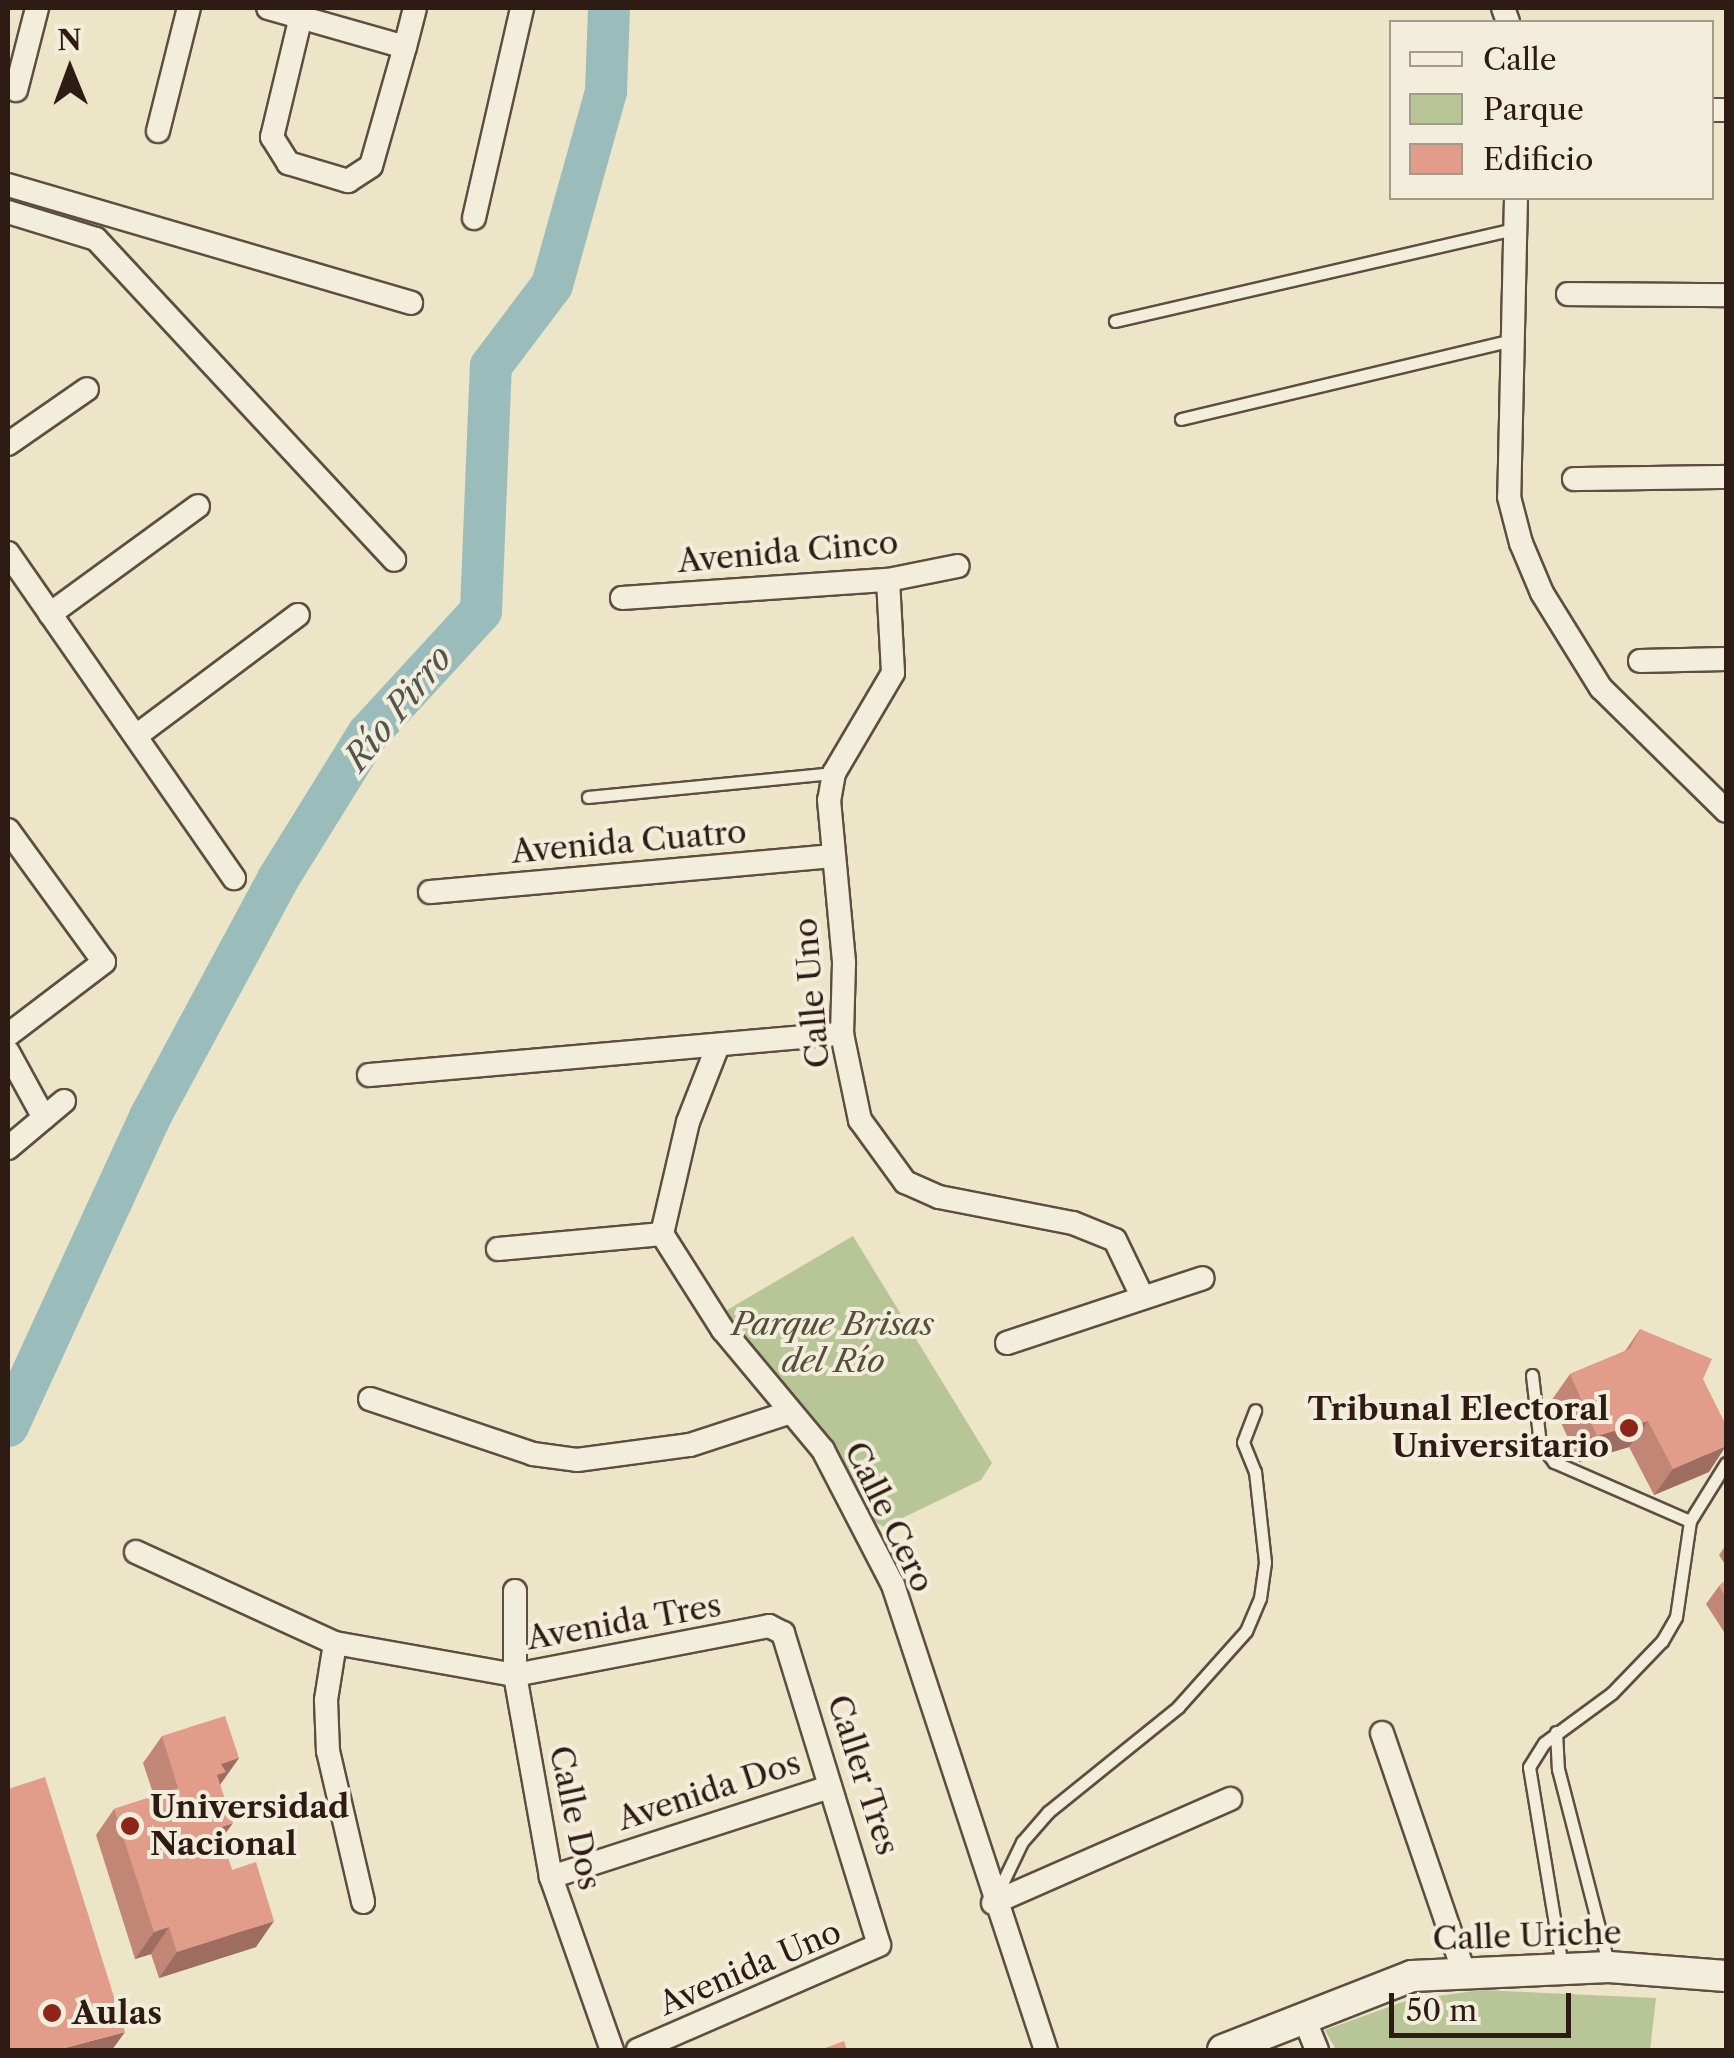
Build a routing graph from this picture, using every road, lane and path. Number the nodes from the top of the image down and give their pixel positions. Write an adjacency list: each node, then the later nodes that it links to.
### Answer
1 (36, 8): 8 (street)
2 (188, 8): 9 (street)
3 (268, 8): 6 (street)
4 (415, 8): 7 (street)
5 (522, 8): 14 (street)
6 (302, 12): 7 (street); 7 (street)
7 (405, 47)
8 (16, 90)
9 (158, 131)
10 (8, 185): 13 (street)
11 (1516, 200): 15 (street)
12 (8, 212): 16 (street)
13 (105, 216): 16 (street); 19 (street)
14 (474, 218)
15 (1516, 228): 20 (lane); 21 (street)
16 (96, 239): 29 (street)
17 (1568, 294): 18 (street)
18 (1726, 295)
19 (411, 303)
20 (1115, 321)
21 (1515, 339): 23 (lane); 40 (street)
22 (88, 389): 24 (street)
23 (1180, 420)
24 (8, 444)
25 (1726, 477): 26 (street)
26 (1574, 479)
27 (198, 506): 33 (street)
28 (8, 553): 33 (street)
29 (394, 560)
30 (958, 566): 31 (street, Avenida Cinco)
31 (888, 580): 32 (street, Avenida Cinco); 38 (street, Calle Uno)
32 (622, 598)
33 (50, 614): 37 (street)
34 (298, 615): 37 (street)
35 (1726, 659): 36 (street)
36 (1640, 662)
37 (136, 736): 43 (street)
38 (834, 774): 39 (lane); 42 (street, Calle Uno)
39 (588, 797)
40 (1726, 811)
41 (8, 830): 46 (street)
42 (833, 856): 44 (street, Avenida Cuatro); 45 (street, Calle Uno)
43 (234, 878)
44 (430, 892)
45 (842, 1034): 47 (street); 56 (street, Calle Uno)
46 (8, 1035)
47 (717, 1048): 49 (street); 53 (street)
48 (8, 1052): 51 (street)
49 (369, 1075)
50 (64, 1101): 51 (street)
51 (44, 1118): 52 (street)
52 (8, 1148)
53 (662, 1234): 54 (street); 61 (street, Calle Cero)
54 (498, 1249)
55 (1203, 1278): 56 (street)
56 (1142, 1296): 57 (street)
57 (1007, 1343)
58 (1532, 1375): 63 (lane)
59 (370, 1398): 61 (street)
60 (1255, 1410): 75 (lane)
61 (788, 1413): 75 (street, Calle Cero)
62 (1726, 1463): 63 (lane)
63 (1690, 1521): 69 (lane)
64 (136, 1552): 67 (street, Avenida Tres)
65 (515, 1591): 68 (street, Calle Dos)
66 (783, 1634): 68 (street, Avenida Tres); 71 (street, Caller Tres)
67 (335, 1643): 68 (street, Avenida Tres); 74 (street)
68 (514, 1675): 73 (street, Calle Dos)
69 (1556, 1732): 77 (lane); 78 (lane)
70 (1382, 1733): 79 (street)
71 (830, 1787): 73 (street, Avenida Dos); 76 (street, Caller Tres)
72 (1230, 1800): 75 (street)
73 (551, 1877): 82 (street, Calle Dos)
74 (363, 1902)
75 (993, 1903): 84 (street, Calle Cero)
76 (880, 1938): 83 (street, Avenida Uno)
77 (1609, 1967): 78 (main road, Calle Uriche); 80 (main road, Calle Uriche)
78 (1562, 1968): 79 (main road, Calle Uriche)
79 (1463, 1970): 81 (main road, Calle Uriche)
80 (1726, 1976)
81 (1304, 2018): 85 (main road, Calle Uriche); 86 (street)
82 (612, 2050)
83 (638, 2050)
84 (1046, 2050)
85 (1224, 2050)
86 (1317, 2050)

